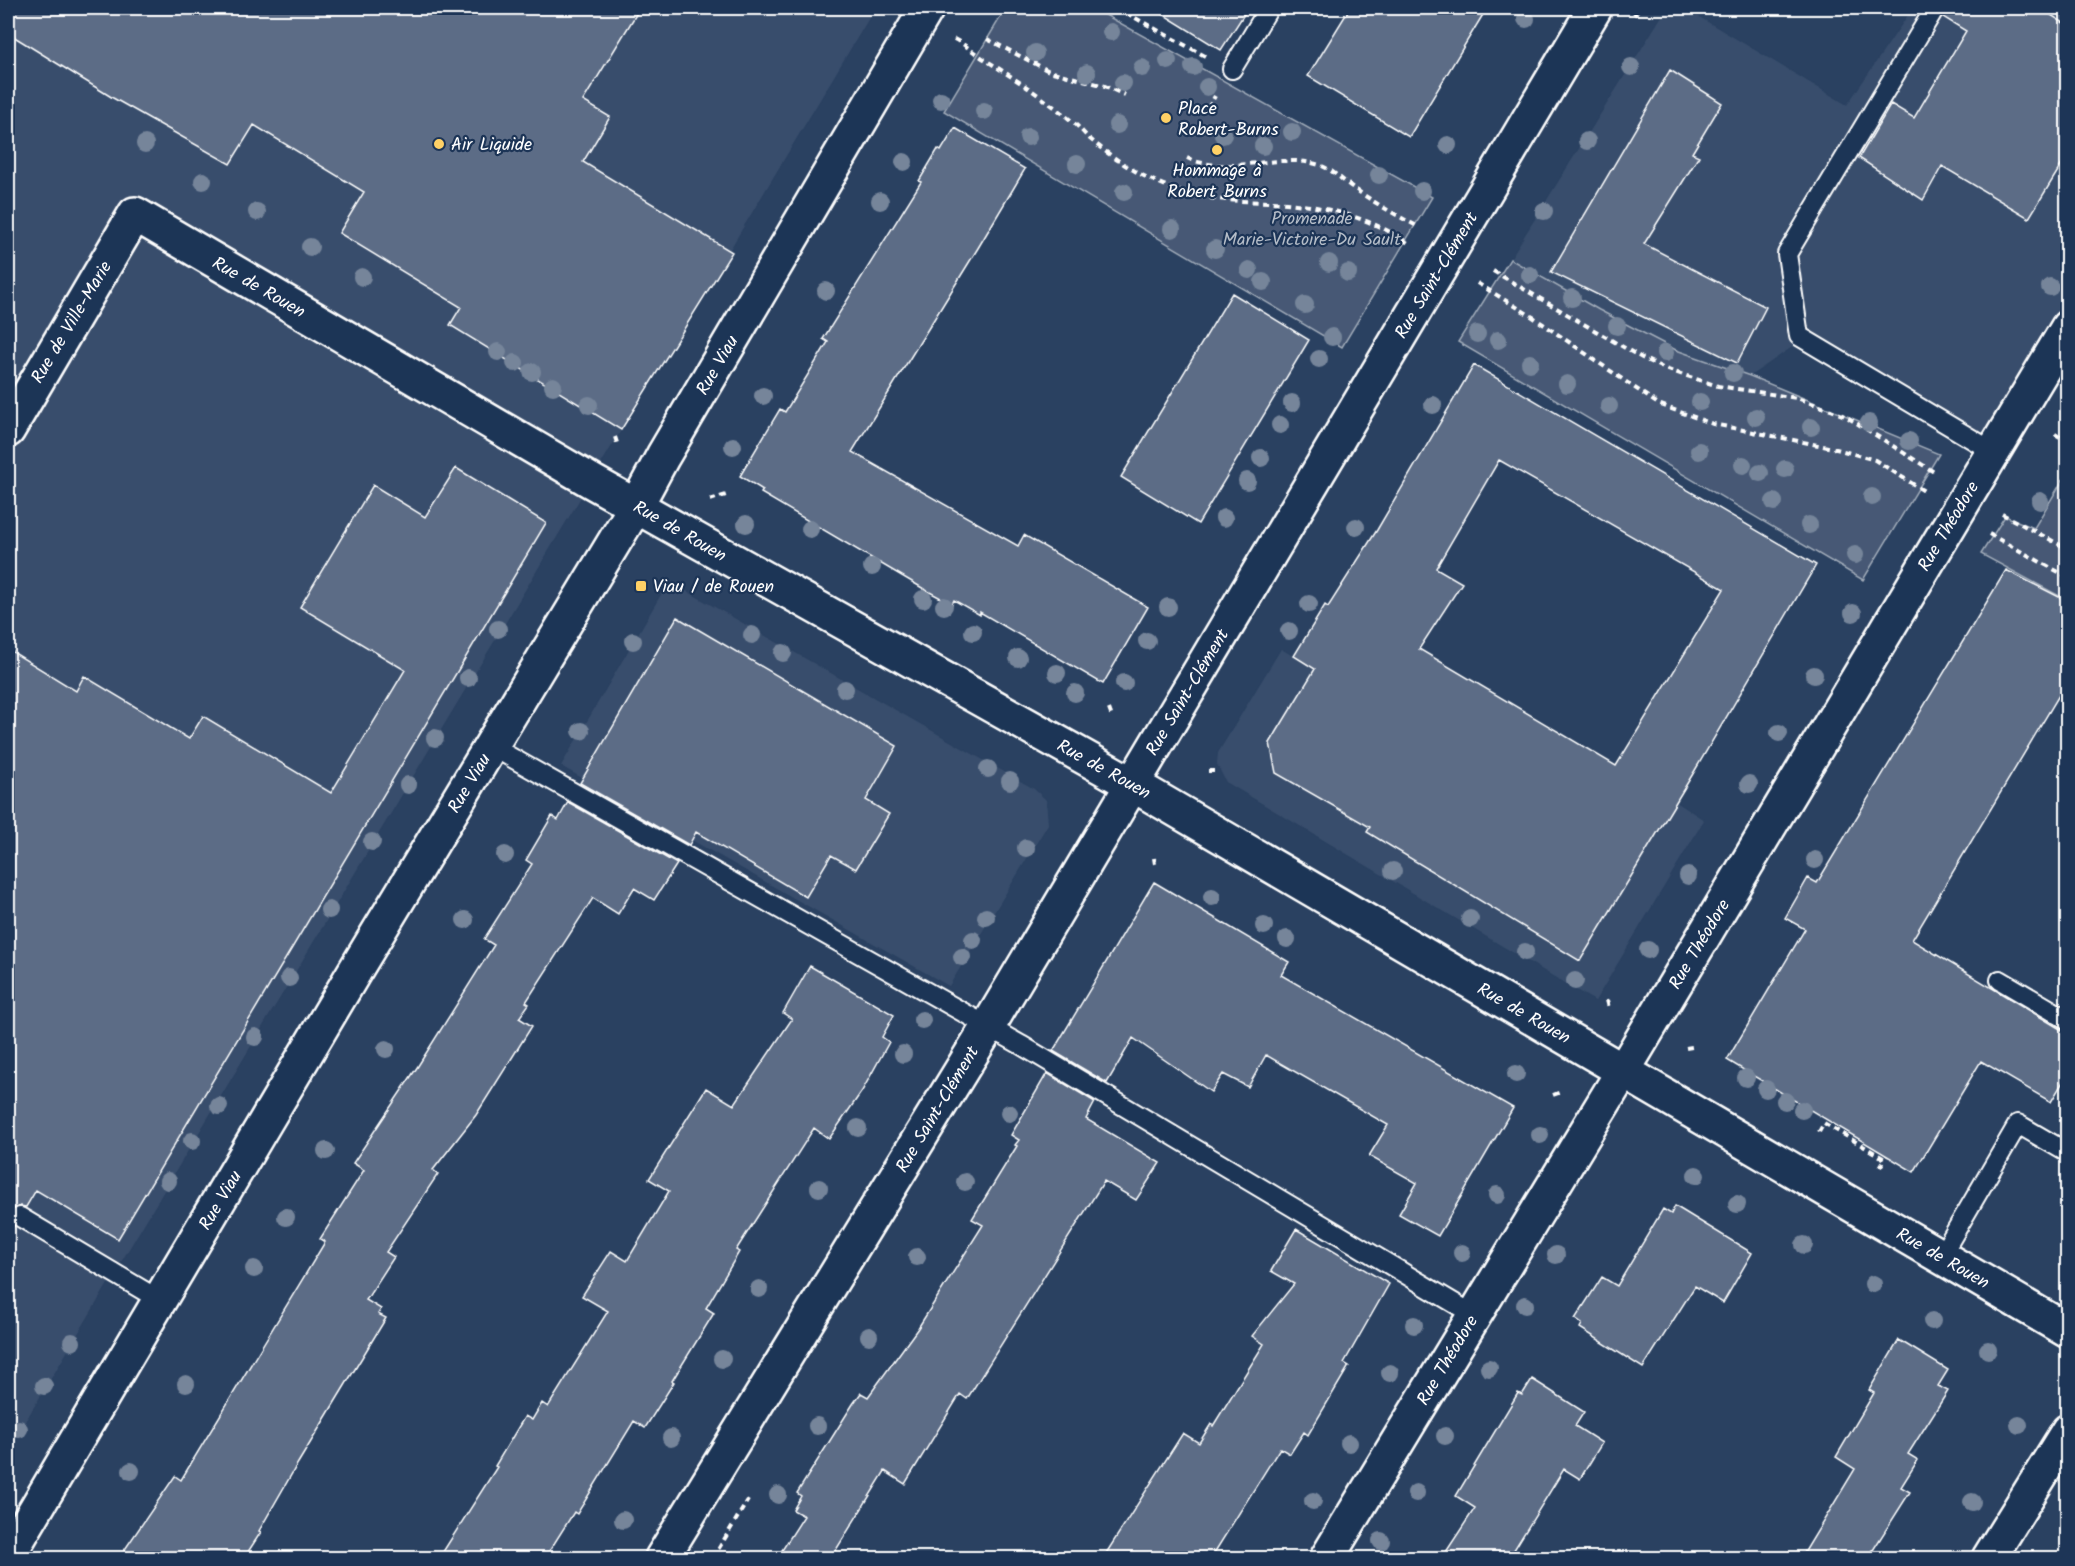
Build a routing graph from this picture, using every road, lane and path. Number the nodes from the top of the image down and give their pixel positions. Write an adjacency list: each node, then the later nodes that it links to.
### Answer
1 (1117, 8): 7 (path)
2 (1269, 8): 8 (lane)
3 (1595, 8): 35 (street, Rue Saint-Clément)
4 (1935, 8): 22 (lane)
5 (923, 13): 13 (path); 27 (street, Rue Viau)
6 (987, 39): 9 (path)
7 (1208, 57)
8 (1232, 69)
9 (1125, 95)
10 (1187, 158): 12 (path)
11 (135, 214): 17 (street, Rue de Ville-Marie); 27 (street, Rue de Rouen)
12 (1419, 228)
13 (1409, 244)
14 (1493, 272): 23 (path)
15 (1483, 287): 24 (path)
16 (2067, 327): 22 (street, Rue Théodore)
17 (8, 430)
18 (2055, 434): 20 (path)
19 (615, 437): 21 (path)
20 (2067, 442)
21 (618, 446)
22 (1992, 451): 45 (street, Rue Théodore)
23 (1937, 473)
24 (1928, 493)
25 (726, 495): 26 (path)
26 (706, 501)
27 (636, 506): 34 (street, Rue Viau); 35 (street, Rue de Rouen)
28 (1998, 510): 30 (path)
29 (1985, 530): 31 (path)
30 (2067, 549)
31 (2067, 577)
32 (1109, 709): 33 (path)
33 (1112, 717)
34 (491, 746): 42 (lane); 53 (street, Rue Viau)
35 (1132, 784): 42 (street, Rue Saint-Clément); 45 (street, Rue de Rouen)
36 (1154, 858): 37 (path)
37 (1155, 864)
38 (2000, 980): 41 (lane)
39 (1607, 1000): 40 (path)
40 (1609, 1008)
41 (2067, 1020)
42 (988, 1026): 54 (lane); 58 (street, Rue Saint-Clément)
43 (1692, 1047): 44 (path)
44 (1686, 1048)
45 (1623, 1071): 52 (street, Rue de Rouen); 54 (street, Rue Théodore)
46 (1561, 1092): 47 (path)
47 (1553, 1095)
48 (1819, 1132): 50 (path)
49 (2067, 1153): 52 (lane)
50 (1881, 1167)
51 (20, 1217): 53 (lane)
52 (1941, 1256): 55 (street, Rue de Rouen)
53 (161, 1301): 57 (street, Rue Viau)
54 (1474, 1315): 59 (street, Rue Théodore)
55 (2067, 1331)
56 (2067, 1431): 60 (street)
57 (8, 1556)
58 (662, 1558)
59 (1327, 1558)
60 (1989, 1558)

